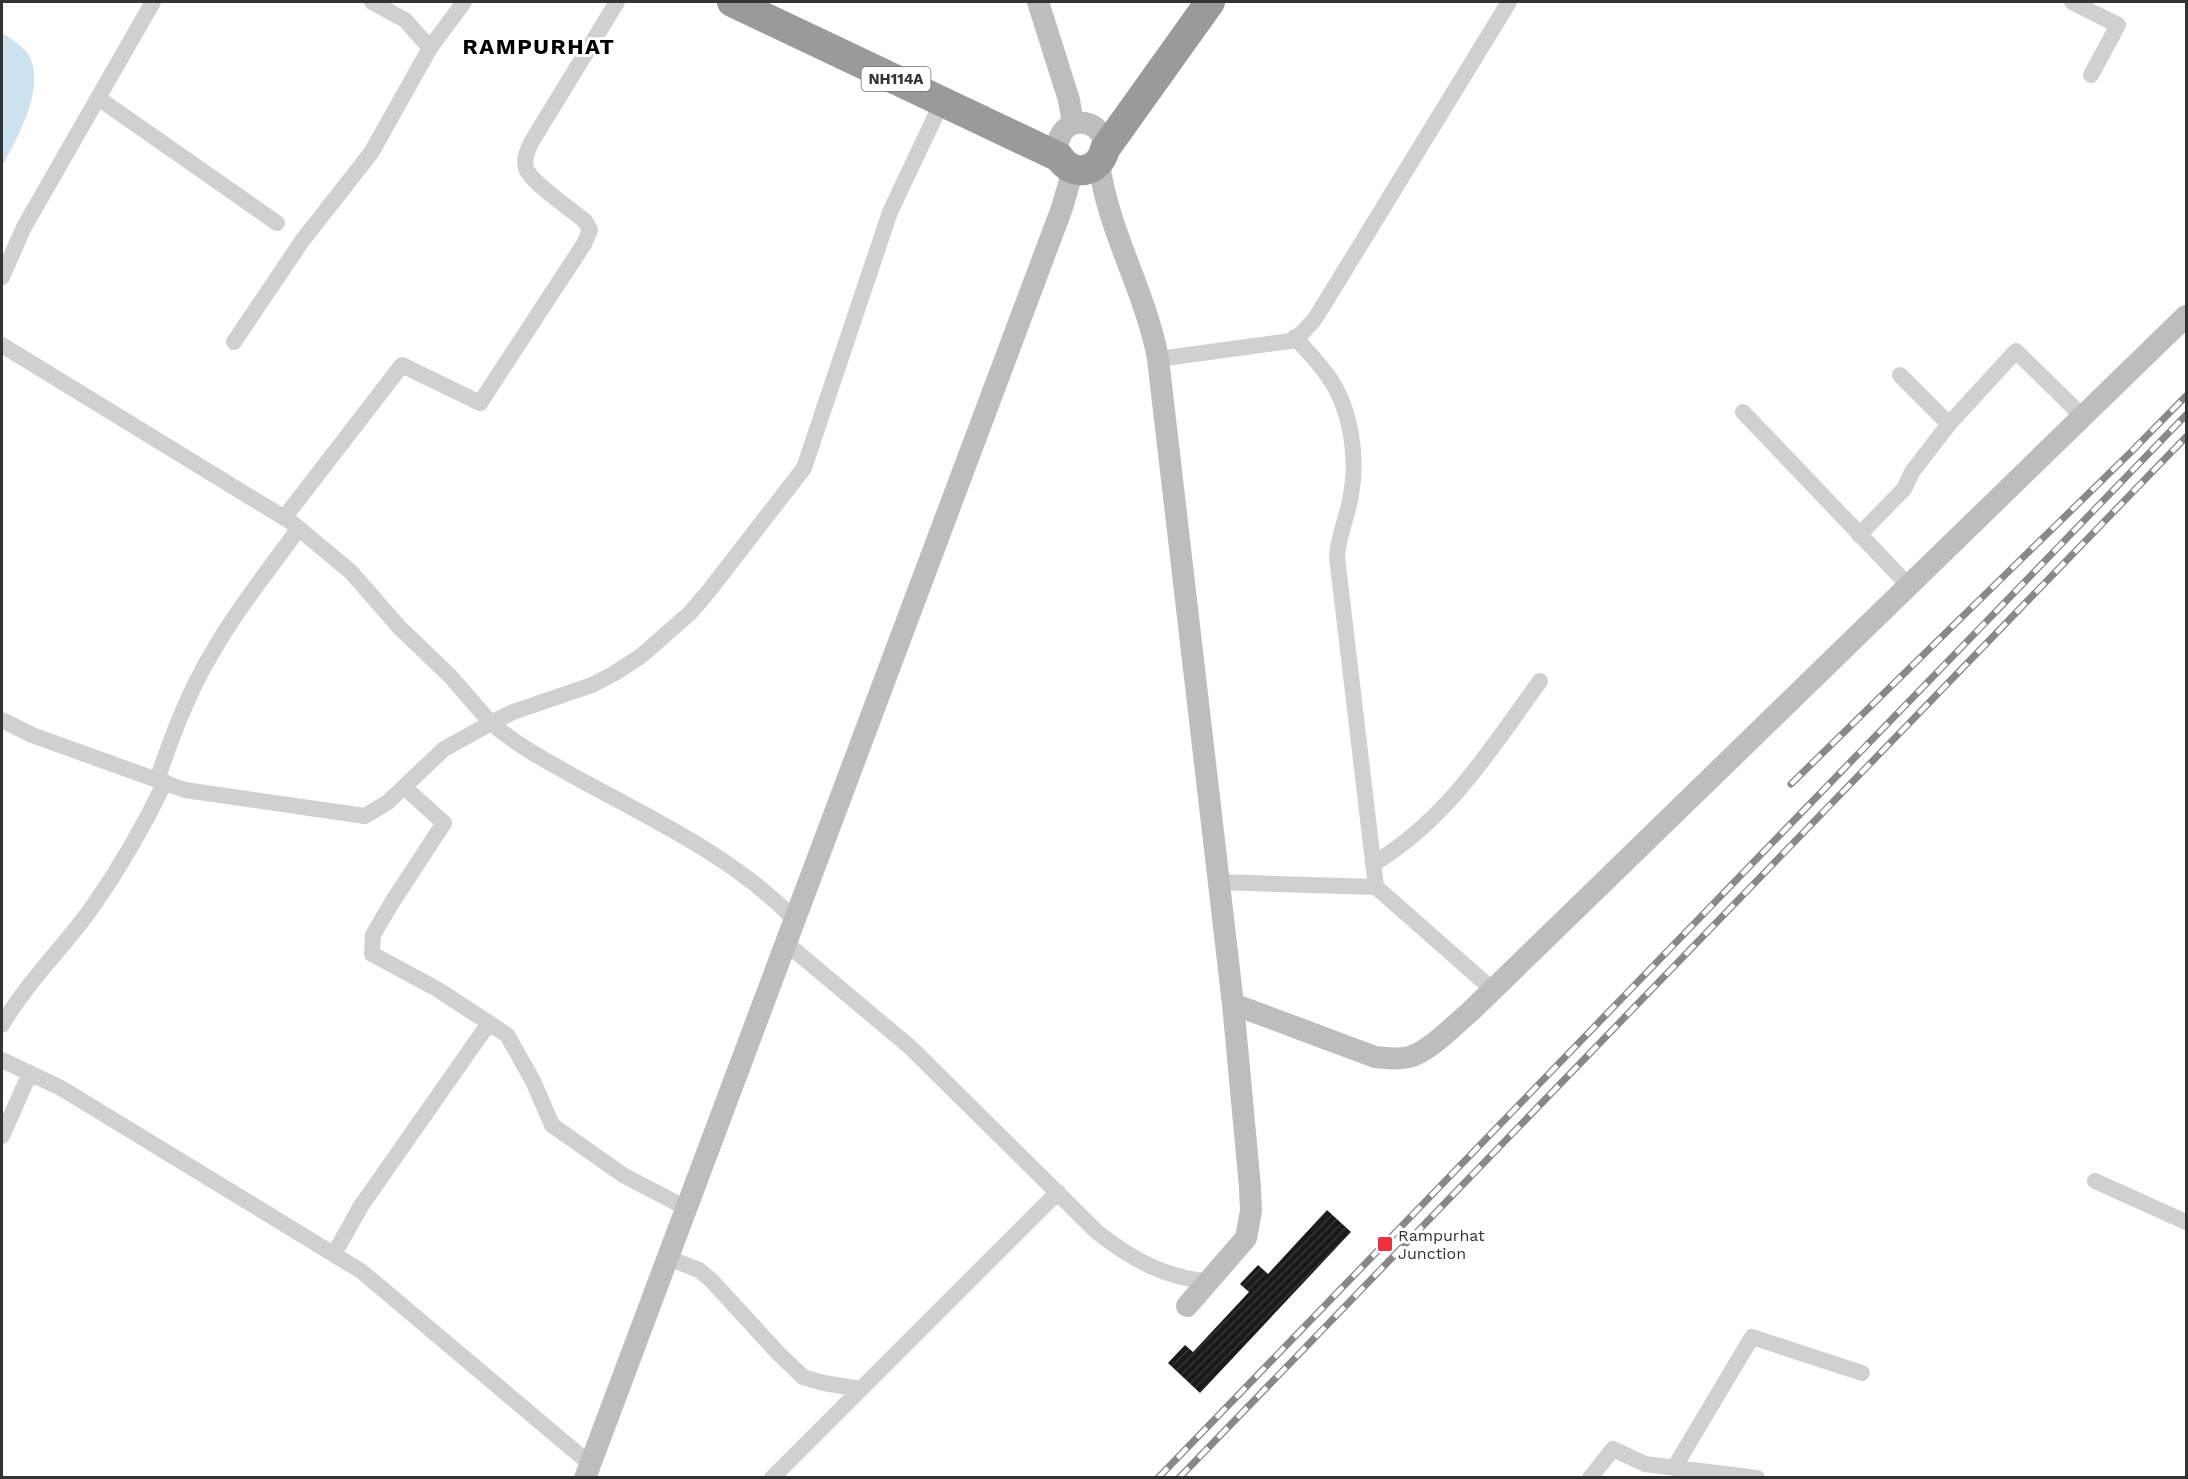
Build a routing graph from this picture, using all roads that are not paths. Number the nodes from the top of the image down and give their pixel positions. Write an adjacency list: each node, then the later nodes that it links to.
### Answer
1 (153, 2): 12 (street)
2 (372, 2): 10 (street)
3 (464, 2): 10 (street)
4 (616, 2): 28 (street)
5 (732, 2): 13 (highway, NH114A)
6 (1038, 2): 14 (street)
7 (1210, 2): 15 (highway)
8 (1509, 2): 20 (street)
9 (2072, 2): 11 (street)
10 (430, 48): 21 (street)
11 (2091, 75)
12 (98, 98): 17 (street); 18 (street)
13 (942, 102): 16 (highway, NH114A); 34 (street)
14 (1073, 124): 15 (street); 16 (street)
15 (1102, 156): 16 (highway); 23 (street)
16 (1064, 162): 40 (street)
17 (277, 223)
18 (2, 277)
19 (2187, 316): 26 (street)
20 (1295, 337): 23 (street); 37 (street)
21 (234, 342)
22 (2, 345): 28 (street)
23 (1158, 359): 38 (street)
24 (1900, 375): 27 (street)
25 (1743, 412): 30 (street)
26 (2083, 417): 27 (street); 31 (street)
27 (1950, 423): 30 (street)
28 (284, 518): 29 (street)
29 (298, 528): 34 (street); 35 (street)
30 (1859, 535): 31 (street)
31 (1908, 586): 42 (street)
32 (1540, 681): 37 (street)
33 (2, 720): 35 (street)
34 (490, 723): 36 (street); 40 (street)
35 (161, 781): 36 (street); 45 (street)
36 (404, 787): 44 (street)
37 (1373, 864): 39 (street)
38 (1218, 882): 39 (street); 43 (street)
39 (1376, 887): 42 (street)
40 (795, 920): 41 (street)
41 (786, 943): 50 (street); 51 (street)
42 (1493, 990): 43 (street)
43 (1233, 1004): 55 (street)
44 (489, 1023): 51 (street); 53 (street)
45 (2, 1024)
46 (2, 1060): 47 (street)
47 (30, 1073): 48 (street); 53 (street)
48 (2, 1136)
49 (2095, 1181): 52 (street)
50 (1058, 1192): 55 (street); 58 (street)
51 (686, 1208): 54 (street)
52 (2187, 1222)
53 (334, 1254): 60 (street)
54 (668, 1258): 58 (street); 60 (street)
55 (1209, 1281): 56 (street)
56 (1187, 1306)
57 (1862, 1372): 59 (street)
58 (861, 1389): 61 (street)
59 (1674, 1468): 62 (street); 63 (street)
60 (588, 1471)
61 (772, 1478)
62 (1590, 1478)
63 (1757, 1478)

